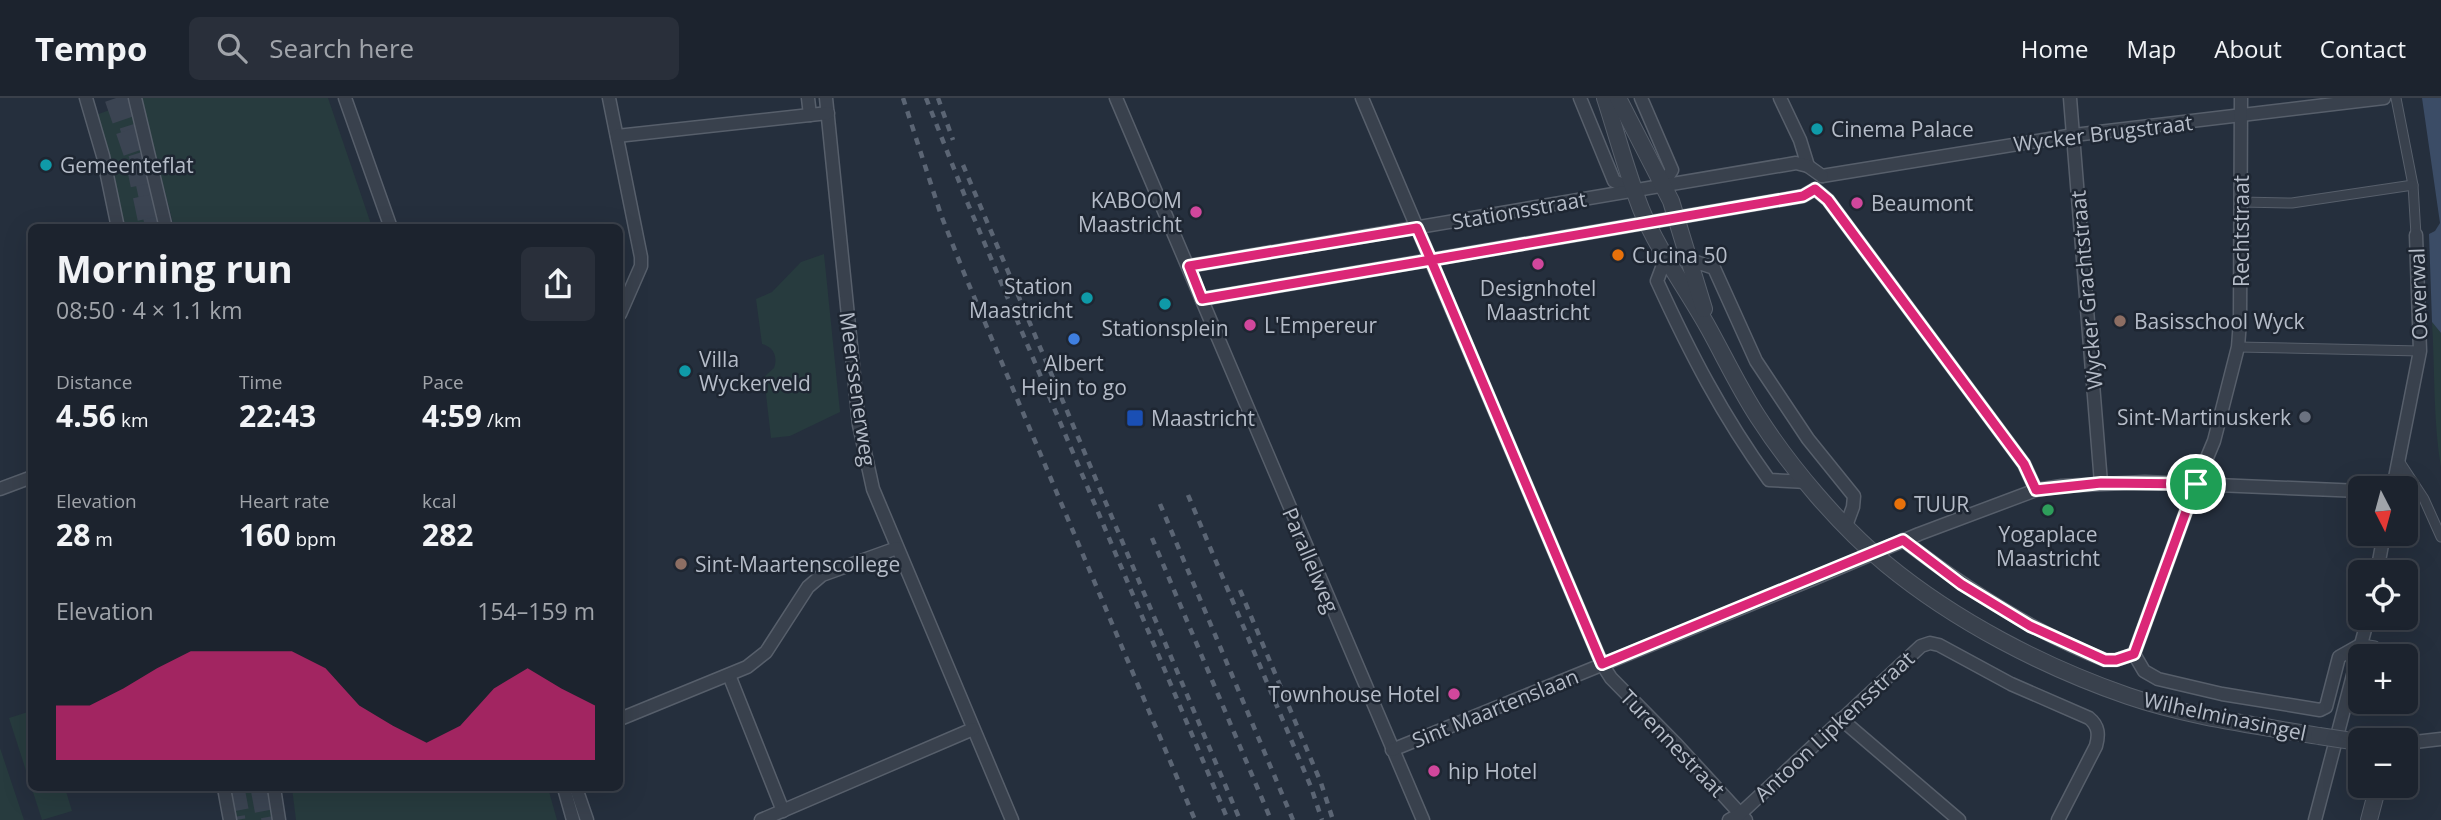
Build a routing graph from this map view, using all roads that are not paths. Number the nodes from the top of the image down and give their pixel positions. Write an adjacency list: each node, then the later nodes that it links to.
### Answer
1 (86, 98): 32 (street)
2 (135, 98): 33 (street)
3 (345, 98): 34 (street)
4 (609, 98): 22 (street)
5 (808, 98): 19 (street)
6 (826, 98): 18 (street, Meerssenerweg)
7 (1116, 98): 40 (street)
8 (1362, 98): 35 (street, Turennestraat)
9 (1580, 98): 28 (street, Wilhelminasingel)
10 (1605, 98): 28 (street, Wilhelminasingel)
11 (1618, 98): 25 (street, Wilhelminasingel)
12 (1641, 98): 25 (street)
13 (1780, 98): 23 (street)
14 (2070, 98): 21 (street, Wycker Grachtstraat)
15 (2241, 98): 20 (street, Rechtstraat)
16 (2384, 98): 20 (street, Wycker Brugstraat)
17 (2396, 98): 26 (street, Oeverwal)
18 (828, 113): 19 (street); 58 (street, Meerssenerweg)
19 (810, 115): 22 (street)
20 (2241, 116): 21 (street, Wycker Brugstraat); 29 (street, Rechtstraat)
21 (2074, 135): 24 (street, Wycker Brugstraat); 50 (street, Wycker Grachtstraat)
22 (617, 136): 42 (street)
23 (1808, 166): 24 (street); 25 (street, Stationsstraat)
24 (1822, 176): 27 (street)
25 (1663, 184): 28 (street, Stationsstraat); 30 (street, Wilhelminasingel)
26 (2413, 185): 29 (street); 36 (street, Oeverwal)
27 (1815, 189): 30 (street, Stationsstraat); 53 (street)
28 (1634, 190): 31 (street, Wilhelminasingel); 35 (street, Stationsstraat)
29 (2241, 202): 44 (street, Rechtstraat)
30 (1678, 217): 31 (street, Stationsstraat); 39 (street, Wilhelminasingel)
31 (1647, 223): 37 (street, Wilhelminasingel); 38 (street, Stationsstraat)
32 (117, 224)
33 (165, 224)
34 (390, 224)
35 (1417, 228): 38 (street, Turennestraat); 40 (street, Stationsstraat)
36 (2416, 235): 45 (street, Oeverwal)
37 (1666, 257): 43 (street, Wilhelminasingel); 49 (street)
38 (1431, 260): 41 (street, Stationsstraat); 62 (street, Turennestraat)
39 (1690, 260): 43 (street, Wilhelminasingel); 55 (street)
40 (1189, 266): 41 (street)
41 (1202, 299): 71 (street, Parallelweg)
42 (623, 307)
43 (1709, 329): 49 (street, Wilhelminasingel)
44 (2238, 347): 45 (street); 51 (street, Rechtstraat)
45 (2420, 351): 46 (street, Oeverwal)
46 (2399, 461): 47 (street, Oeverwal); 56 (street)
47 (2396, 476)
48 (28, 478): 52 (street)
49 (1807, 482): 55 (street, Wilhelminasingel)
50 (2101, 483): 51 (street, Sint Maartenslaan); 53 (street, Sint Maartenslaan)
51 (2196, 484): 54 (street, Sint Maartenslaan); 61 (street, Rechtstraat)
52 (0, 489)
53 (2036, 490): 57 (street, Sint Maartenslaan)
54 (2348, 490)
55 (1846, 526): 59 (street, Wilhelminasingel)
56 (2441, 537)
57 (1903, 540): 59 (street, Sint Maartenslaan); 61 (street)
58 (897, 548): 63 (street); 67 (street, Meerssenerweg)
59 (1874, 553): 62 (street, Sint Maartenslaan); 68 (street, Wilhelminasingel, bridge)
60 (2348, 653): 61 (street, Wilhelminasingel)
61 (2134, 654)
62 (1602, 664): 71 (street, Sint Maartenslaan); 78 (street, Turennestraat)
63 (729, 675): 65 (street); 77 (street)
64 (2348, 713): 88 (street)
65 (623, 718)
66 (1841, 719): 78 (street, Antoon Lipkensstraat); 86 (street); 87 (street, Antoon Lipkensstraat)
67 (973, 729): 77 (street); 84 (street, Meerssenerweg)
68 (2348, 740)
69 (2437, 740): 70 (street)
70 (2418, 742)
71 (1392, 750): 85 (street, Parallelweg)
72 (225, 791): 79 (street)
73 (274, 791): 80 (street)
74 (565, 791): 81 (street)
75 (577, 791): 82 (street)
76 (2375, 798): 89 (street)
77 (783, 811): 83 (street)
78 (1738, 818)
79 (230, 820)
80 (279, 820)
81 (573, 820)
82 (587, 820)
83 (761, 820)
84 (1012, 820)
85 (1423, 820)
86 (1959, 820)
87 (2057, 820)
88 (2315, 820)
89 (2369, 820)

